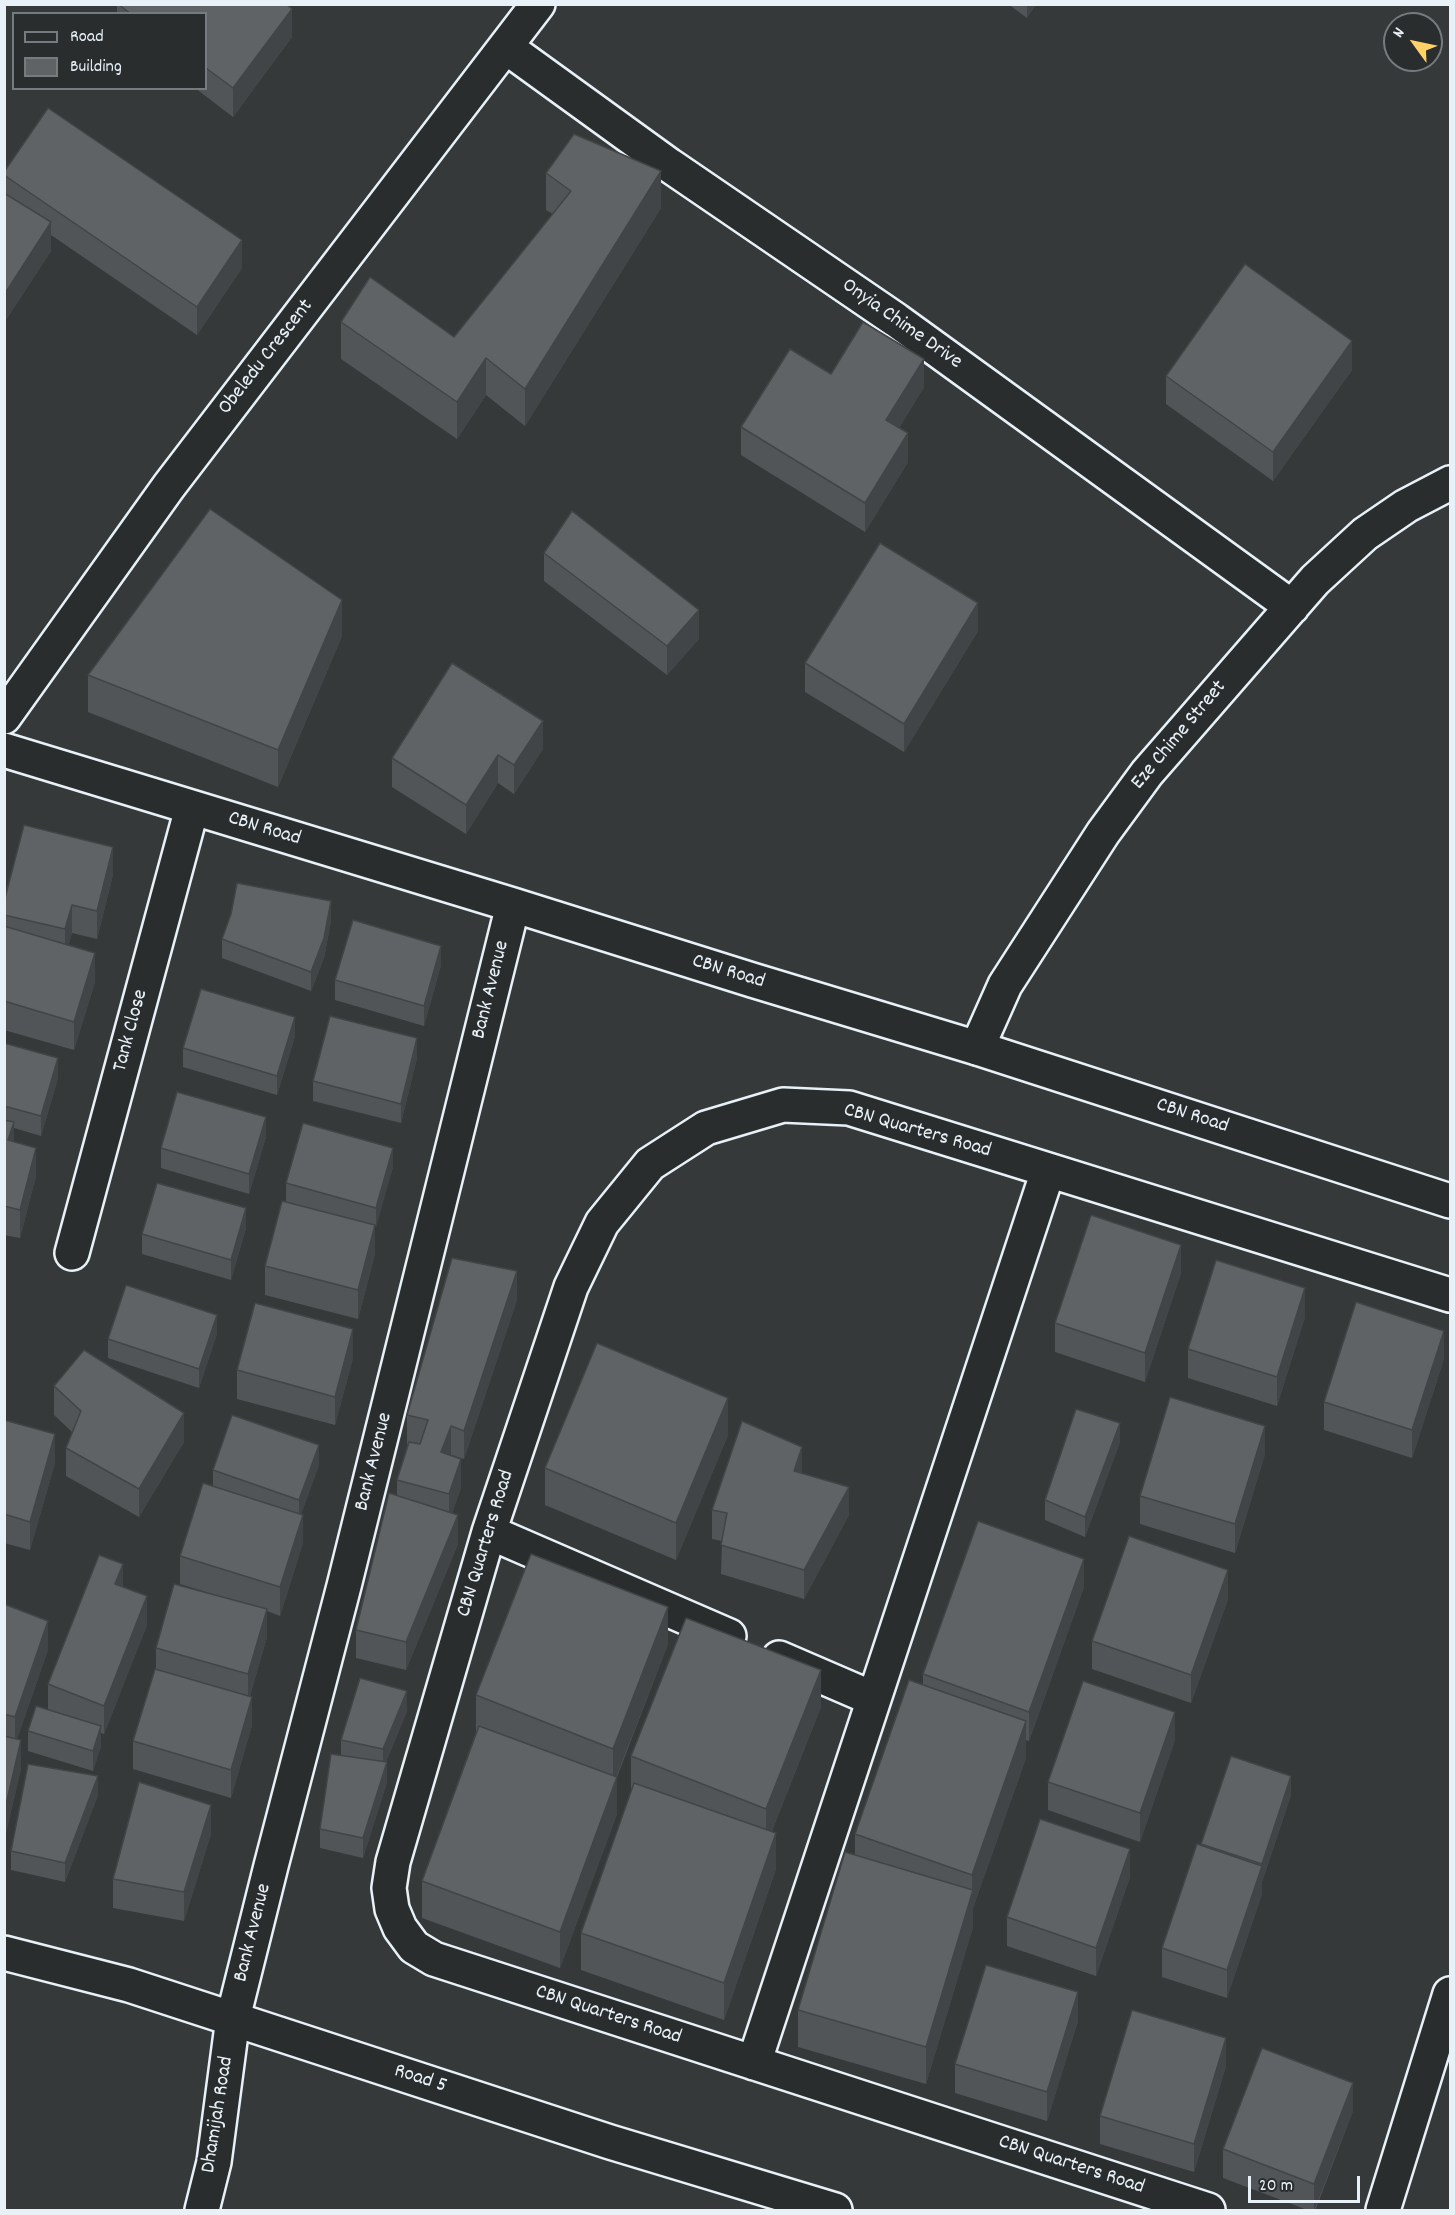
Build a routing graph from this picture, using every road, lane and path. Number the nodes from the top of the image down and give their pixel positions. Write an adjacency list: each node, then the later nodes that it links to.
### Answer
1 (538, 4): 2 (street, Obeledu Crescent)
2 (506, 47): 4 (street, Onyia Chime Drive); 5 (street, Obeledu Crescent)
3 (1450, 483): 4 (street, Eze Chime Street)
4 (1292, 607): 9 (street, Eze Chime Street)
5 (4, 717)
6 (4, 750): 7 (street, CBN Road)
7 (192, 808): 8 (street, CBN Road); 12 (street, Tank Close)
8 (513, 905): 9 (street, CBN Road); 18 (street, Bank Avenue)
9 (977, 1048): 11 (street, CBN Road)
10 (1048, 1171): 13 (street, CBN Quarters Road); 14 (street, CBN Quarters Road); 15 (street)
11 (1450, 1201)
12 (72, 1253)
13 (1450, 1295)
14 (489, 1532): 15 (street); 19 (street, CBN Quarters Road)
15 (874, 1699): 19 (street)
16 (4, 1953): 18 (street, Road 5)
17 (1450, 1994): 23 (street)
18 (234, 2018): 20 (street, Dhamijah Road); 21 (street, Road 5)
19 (753, 2063): 22 (street, CBN Quarters Road)
20 (202, 2211)
21 (835, 2211)
22 (1208, 2211)
23 (1383, 2211)

